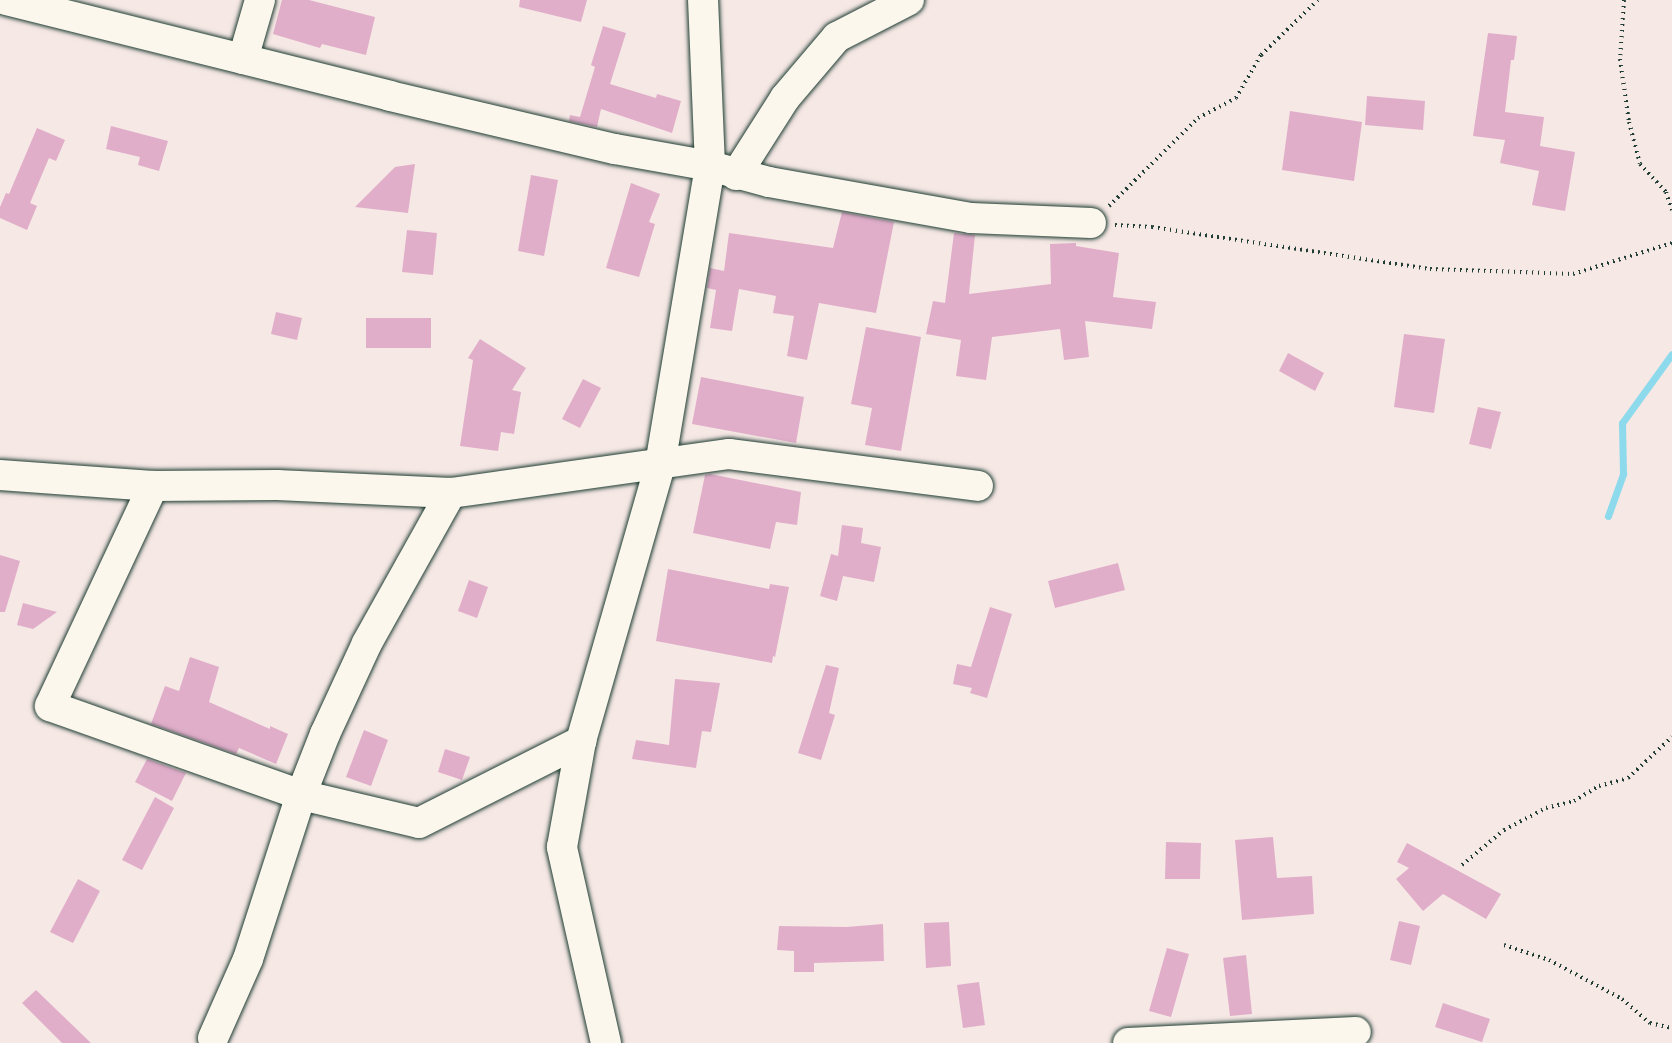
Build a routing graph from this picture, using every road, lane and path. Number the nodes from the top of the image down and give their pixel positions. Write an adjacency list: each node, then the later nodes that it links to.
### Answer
1 (6, 0): 7 (street)
2 (260, 0): 7 (street)
3 (703, 0): 8 (street)
4 (909, 0): 8 (street)
5 (1318, 0): 10 (path)
6 (1624, 0): 9 (path)
7 (243, 59): 8 (street)
8 (723, 170): 10 (street); 12 (street)
9 (1672, 210)
10 (1091, 223): 11 (path)
11 (1672, 243)
12 (660, 465): 15 (street); 16 (street); 18 (street)
13 (0, 475): 14 (street)
14 (153, 486): 16 (street); 19 (street)
15 (978, 486)
16 (451, 493): 19 (street)
17 (1672, 737): 20 (path)
18 (581, 741): 19 (street); 25 (street)
19 (301, 795): 24 (street)
20 (1462, 865)
21 (1504, 945): 22 (path)
22 (1672, 1028)
23 (1356, 1032): 26 (street)
24 (213, 1038)
25 (606, 1043)
26 (1128, 1043)

